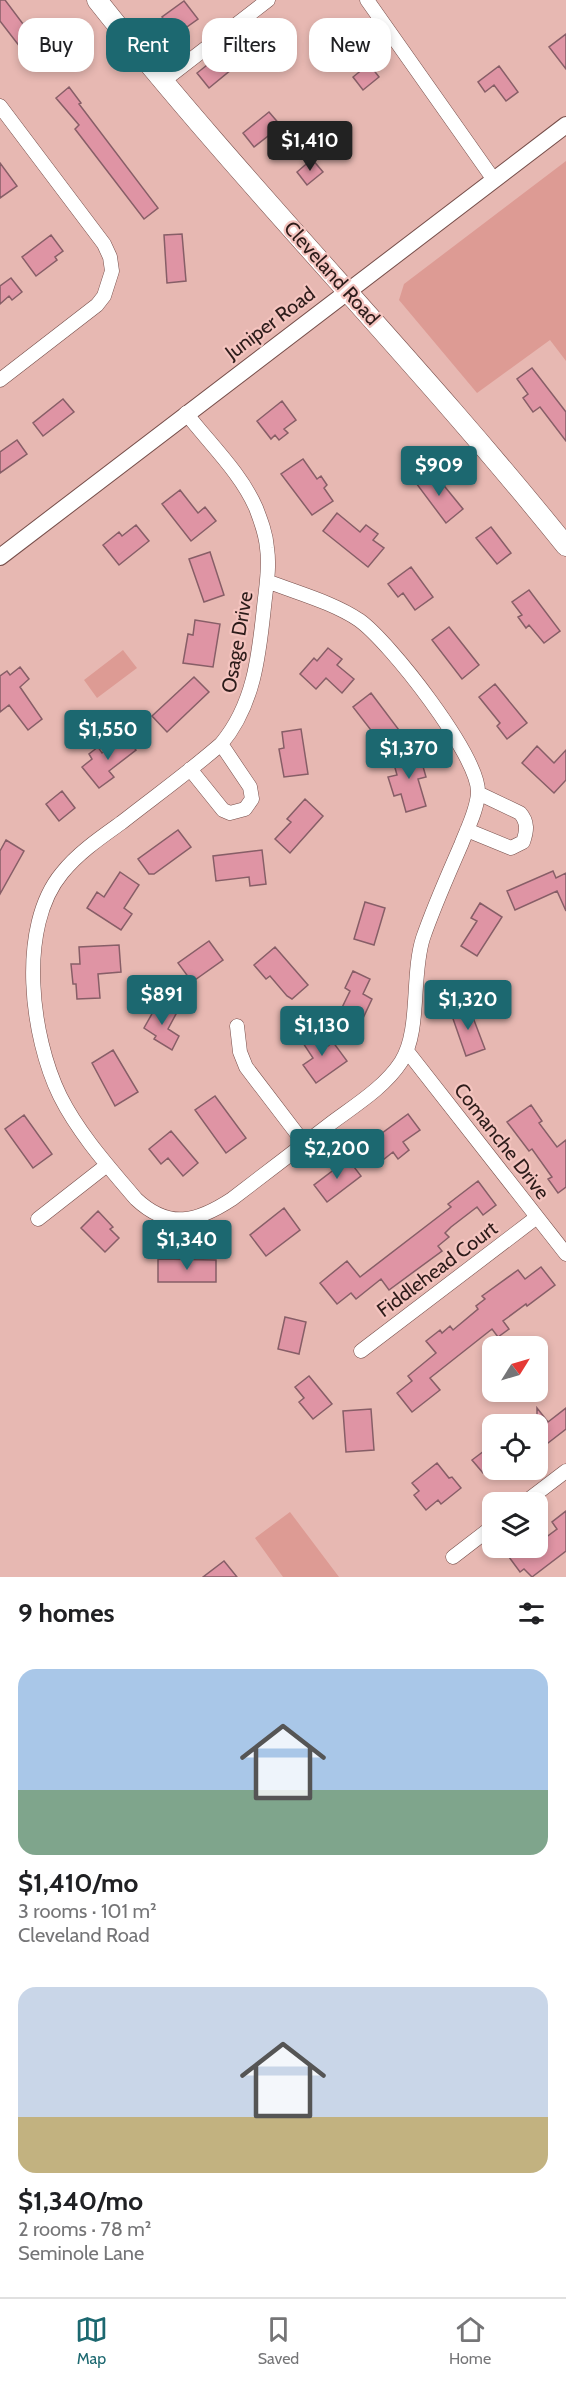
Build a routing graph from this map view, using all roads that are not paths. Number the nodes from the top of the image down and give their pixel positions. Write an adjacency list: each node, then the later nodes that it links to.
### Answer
1 (97, 0): 4 (main road, Cleveland Road)
2 (268, 0): 4 (street)
3 (367, 0): 7 (street)
4 (162, 82): 8 (main road, Cleveland Road)
5 (0, 106): 9 (street)
6 (566, 125): 7 (street, Juniper Road)
7 (494, 180): 8 (street, Juniper Road)
8 (348, 291): 10 (street, Juniper Road); 11 (main road, Cleveland Road)
9 (0, 380)
10 (186, 413): 12 (street, Juniper Road); 13 (street, Osage Drive)
11 (566, 546)
12 (0, 557)
13 (267, 581): 14 (street, Osage Drive); 16 (street)
14 (222, 744): 15 (street, Osage Drive); 15 (street)
15 (190, 769): 21 (street, Osage Drive)
16 (478, 793): 17 (street); 17 (street)
17 (467, 830): 19 (street)
18 (237, 1026): 20 (street)
19 (407, 1051): 20 (street); 22 (street, Comanche Drive)
20 (304, 1143): 21 (street, Osage Drive)
21 (107, 1165): 23 (street)
22 (537, 1218): 24 (street, Comanche Drive); 25 (street, Fiddlehead Court)
23 (38, 1219)
24 (566, 1254)
25 (361, 1351)
26 (566, 1471): 27 (street)
27 (538, 1492)
28 (482, 1535): 29 (street)
29 (453, 1557)

